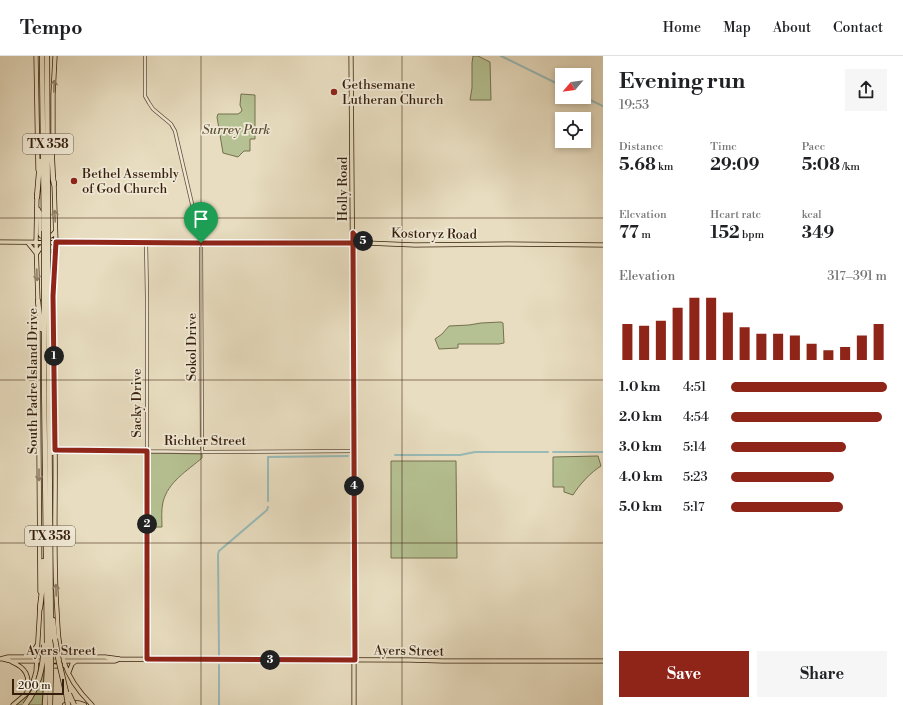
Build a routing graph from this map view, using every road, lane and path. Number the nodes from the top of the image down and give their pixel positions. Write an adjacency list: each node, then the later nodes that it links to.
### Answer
1 (36, 56): 10 (main road)
2 (42, 56): 8 (highway, South Padre Island Drive / TX 358)
3 (47, 56): 7 (highway, South Padre Island Drive / TX 358)
4 (55, 56): 9 (main road, one-way to 4)
5 (145, 56): 20 (street, Sokol Drive)
6 (351, 56): 14 (main road, Holly Road)
7 (48, 111): 9 (highway); 12 (highway, South Padre Island Drive / TX 358)
8 (42, 130): 10 (highway); 12 (highway, South Padre Island Drive / TX 358)
9 (54, 184): 13 (main road, one-way to 9)
10 (37, 197): 11 (main road)
11 (37, 208): 13 (main road); 18 (main road)
12 (46, 231): 24 (highway, South Padre Island Drive / TX 358, bridge)
13 (56, 232): 16 (main road)
14 (353, 233): 21 (main road, Holly Road); 22 (main road)
15 (0, 242): 17 (main road, Kostoryz Road)
16 (56, 242): 18 (main road, Kostoryz Road); 19 (main road, Kostoryz Road); 26 (main road)
17 (28, 243): 18 (main road, Kostoryz Road); 25 (main road)
18 (36, 243): 25 (main road)
19 (146, 243): 20 (main road, Kostoryz Road); 31 (street, Sacky Drive)
20 (201, 243): 21 (main road, Kostoryz Road); 33 (street, Sokol Drive)
21 (353, 243): 22 (main road, Kostoryz Road); 32 (main road, Holly Road)
22 (366, 243): 23 (main road, Kostoryz Road)
23 (603, 245)
24 (46, 252): 28 (highway, South Padre Island Drive / TX 358); 34 (highway, South Padre Island Drive / TX 358)
25 (37, 254): 26 (main road); 27 (main road, one-way to 27)
26 (55, 274): 29 (main road)
27 (38, 301): 28 (highway); 37 (main road, one-way to 37)
28 (44, 376): 35 (highway, South Padre Island Drive / TX 358)
29 (54, 391): 30 (main road); 34 (highway)
30 (55, 450): 31 (street, Richter Street); 40 (main road, one-way to 30)
31 (147, 451): 33 (street, Richter Street); 48 (street, Sacky Drive)
32 (354, 451): 33 (street, Richter Street); 49 (main road, Holly Road)
33 (202, 452)
34 (50, 468): 36 (highway, South Padre Island Drive / TX 358)
35 (45, 519): 37 (highway); 38 (highway, South Padre Island Drive / TX 358)
36 (51, 603): 38 (highway, South Padre Island Drive / TX 358); 58 (highway, bridge)
37 (40, 608): 39 (main road)
38 (47, 646): 55 (highway, South Padre Island Drive / TX 358, bridge); 61 (highway, bridge)
39 (38, 647): 40 (main road); 41 (main road); 45 (main road)
40 (60, 648): 42 (main road); 46 (main road)
41 (22, 657): 44 (main road, Ayers Street); 45 (main road, Ayers Street)
42 (71, 657): 43 (main road, Ayers Street); 46 (main road, Ayers Street)
43 (96, 657): 47 (main road, Ayers Street); 52 (main road)
44 (1, 659): 50 (main road, Ayers Street)
45 (37, 659): 46 (main road, Ayers Street); 50 (main road, Ayers Street); 54 (main road)
46 (63, 659): 51 (main road, Ayers Street); 56 (main road)
47 (120, 659): 48 (main road, Ayers Street); 52 (main road, Ayers Street)
48 (147, 659): 49 (main road, Ayers Street)
49 (355, 660): 53 (main road, Ayers Street); 69 (main road, Holly Road)
50 (12, 661): 59 (main road)
51 (77, 661): 52 (main road, Ayers Street); 57 (main road)
52 (99, 661)
53 (603, 661)
54 (37, 669): 56 (main road); 59 (main road)
55 (49, 669): 62 (highway, South Padre Island Drive / TX 358); 63 (highway, South Padre Island Drive / TX 358)
56 (66, 669): 57 (main road)
57 (68, 674): 68 (main road)
58 (62, 675): 65 (highway, bridge); 66 (highway, bridge)
59 (26, 694): 60 (main road)
60 (14, 705)
61 (25, 705)
62 (45, 705)
63 (50, 705)
64 (65, 705): 67 (highway)
65 (68, 705)
66 (74, 705)
67 (84, 705)
68 (92, 705)
69 (354, 705)

